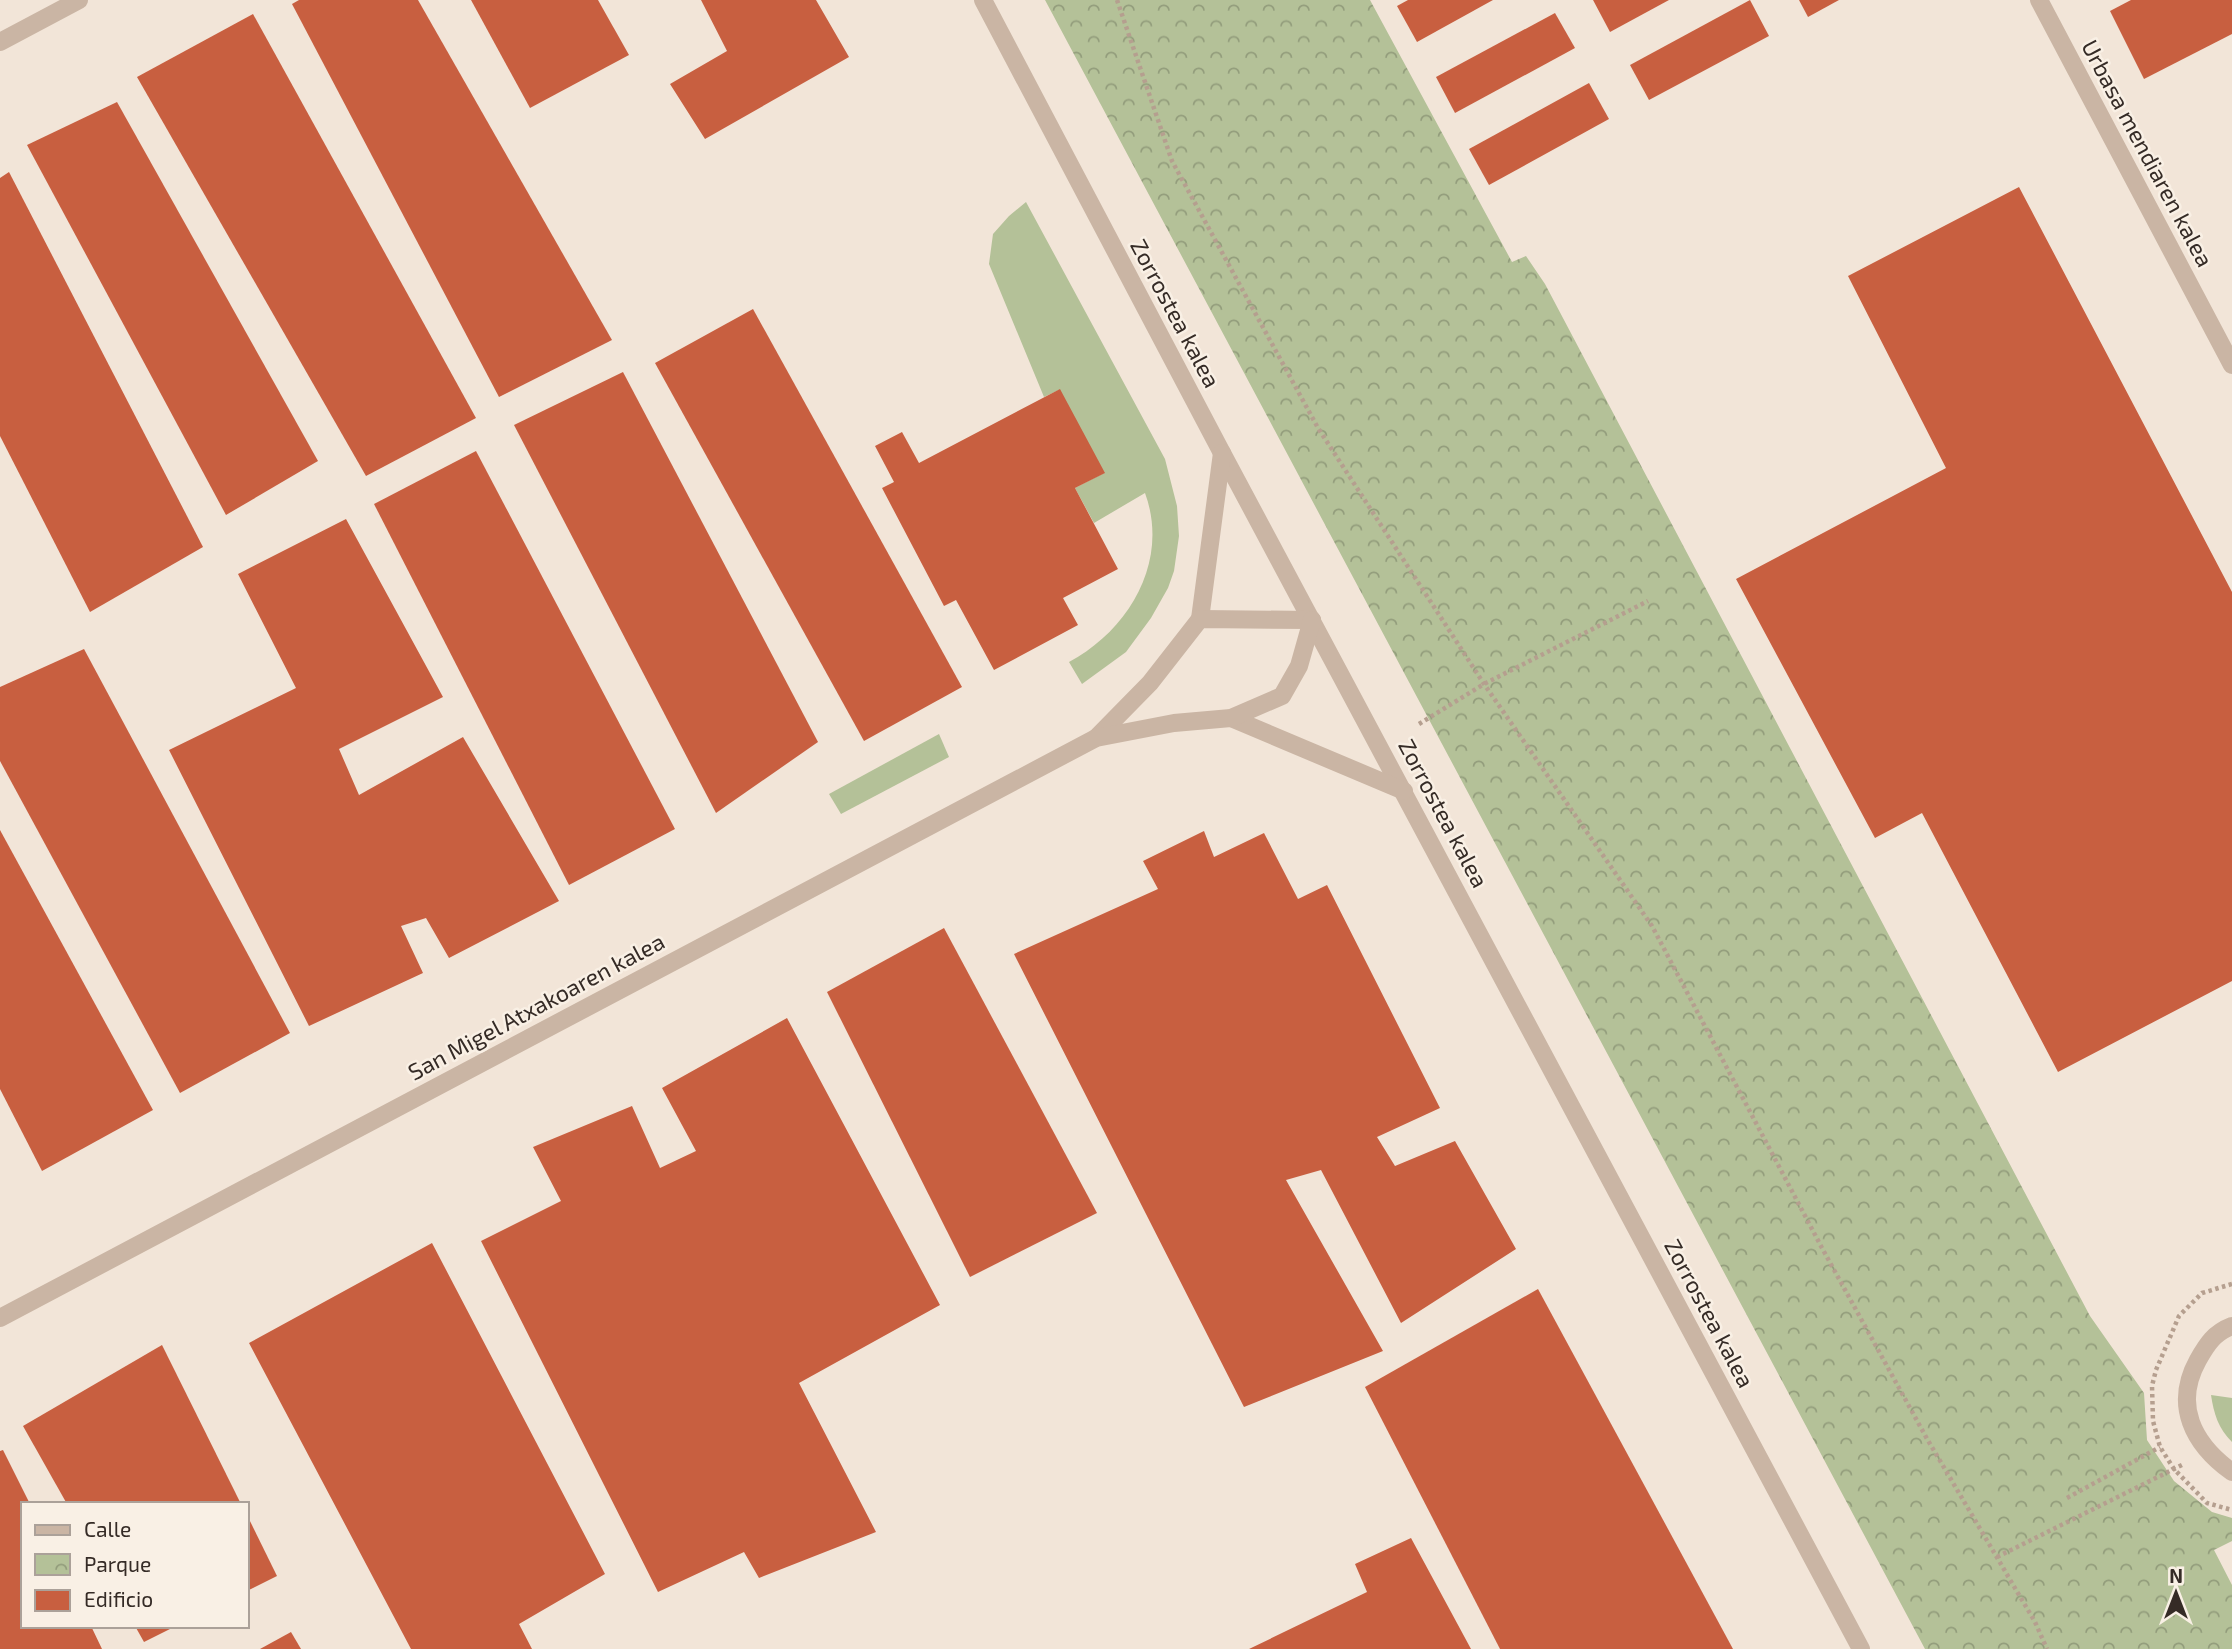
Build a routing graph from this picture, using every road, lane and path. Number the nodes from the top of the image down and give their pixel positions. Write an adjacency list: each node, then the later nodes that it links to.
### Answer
1 (79, 0): 5 (street)
2 (983, 0): 7 (street, Zorrostea kalea)
3 (1117, 0): 11 (path)
4 (2039, 0): 6 (street, Urbasa mendiaren kalea)
5 (0, 42)
6 (2232, 365)
7 (1223, 453): 9 (street); 10 (street, Zorrostea kalea)
8 (1648, 601): 11 (path)
9 (1200, 619): 10 (street); 14 (street, San Migel Atxakoaren kalea)
10 (1312, 620): 12 (street, San Migel Atxakoaren kalea); 15 (street, Zorrostea kalea)
11 (1484, 684): 13 (path); 22 (path)
12 (1231, 718): 14 (street, San Migel Atxakoaren kalea); 15 (street, San Migel Atxakoaren kalea)
13 (1419, 723)
14 (1096, 738): 16 (street, San Migel Atxakoaren kalea)
15 (1404, 791): 23 (street, Zorrostea kalea)
16 (0, 1318)
17 (2232, 1326): 20 (street)
18 (2160, 1447): 21 (path)
19 (2188, 1462): 22 (path)
20 (2232, 1472)
21 (2067, 1498)
22 (1997, 1557): 24 (path)
23 (1861, 1649)
24 (2047, 1649)

